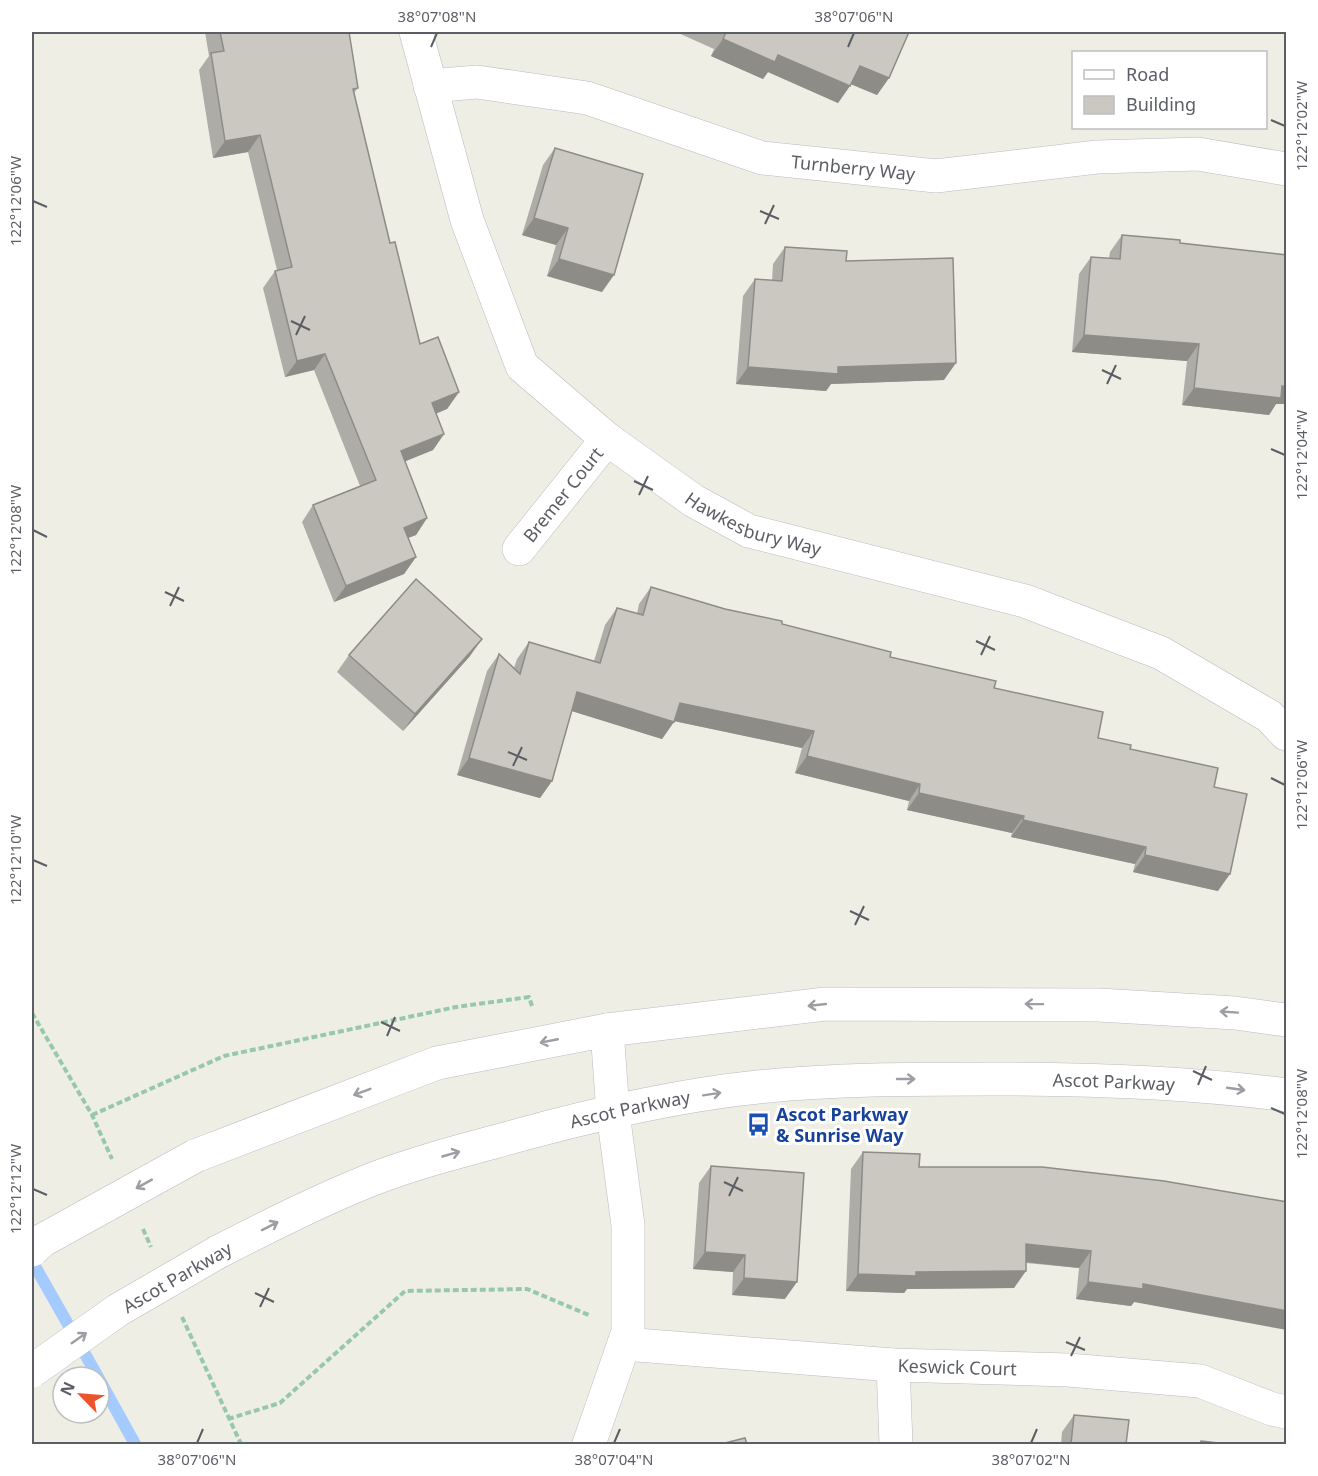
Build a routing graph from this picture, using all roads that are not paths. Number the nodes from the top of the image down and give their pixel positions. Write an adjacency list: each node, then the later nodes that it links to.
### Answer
1 (416, 32): 2 (street, Hawkesbury Way)
2 (430, 86): 3 (street, Turnberry Way); 4 (street, Hawkesbury Way)
3 (1287, 169)
4 (607, 439): 5 (street, Bremer Court); 6 (street, Hawkesbury Way)
5 (519, 549)
6 (1287, 734)
7 (1287, 1020): 8 (street, one-way to 8)
8 (606, 1030): 10 (street); 11 (street, one-way to 11, bridge)
9 (1287, 1095): 10 (street, Ascot Parkway, one-way to 9)
10 (613, 1113): 12 (street); 14 (street, Ascot Parkway, one-way to 10, bridge)
11 (32, 1250)
12 (626, 1338): 13 (street, Keswick Court); 16 (street)
13 (893, 1365): 15 (street, Keswick Court); 17 (street)
14 (32, 1371)
15 (1287, 1412)
16 (589, 1444)
17 (896, 1444)

